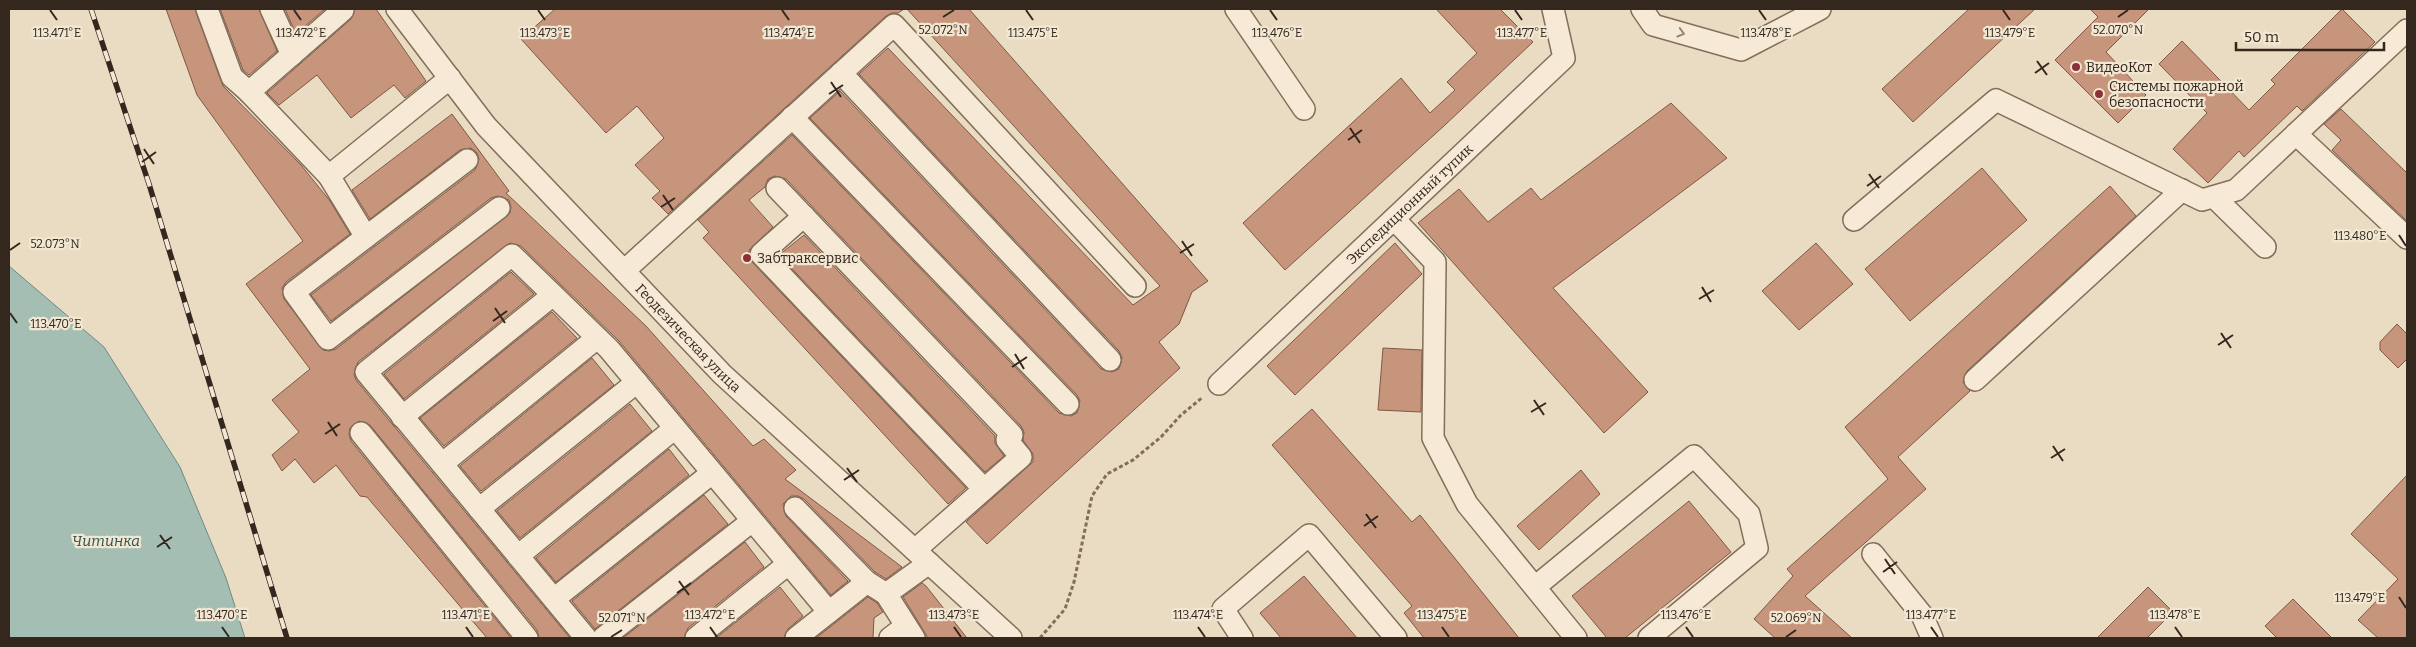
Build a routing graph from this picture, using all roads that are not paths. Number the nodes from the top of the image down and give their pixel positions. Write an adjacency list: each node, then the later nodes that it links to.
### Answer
1 (208, 9): 13 (street)
2 (271, 9): 10 (street)
3 (341, 9): 10 (street)
4 (397, 9): 12 (street, Геодезическая улица)
5 (1236, 9): 14 (street)
6 (1553, 9): 24 (street, Экспедиционный тупик)
7 (1642, 9): 8 (street, one-way to 8)
8 (1820, 9)
9 (2407, 30): 16 (street)
10 (292, 55): 13 (street)
11 (841, 73): 15 (street); 30 (street); 33 (street)
12 (450, 78): 18 (street); 29 (street, Геодезическая улица)
13 (249, 92): 18 (street)
14 (1304, 109)
15 (792, 117): 29 (street); 37 (street)
16 (2296, 134): 21 (street); 27 (street)
17 (467, 160): 26 (street)
18 (329, 176): 26 (street)
19 (777, 188): 23 (street)
20 (2182, 190): 21 (street); 25 (street); 34 (street)
21 (2214, 197): 28 (street)
22 (499, 208): 26 (street)
23 (804, 216): 43 (street); 43 (street)
24 (1394, 219): 36 (street, Экспедиционный тупик); 52 (street)
25 (1854, 220)
26 (366, 237)
27 (2407, 238)
28 (2265, 247)
29 (624, 271): 49 (street, Геодезическая улица)
30 (1136, 286)
31 (553, 295): 32 (street); 38 (street); 38 (street)
32 (597, 338): 35 (street); 41 (street)
33 (1110, 360)
34 (1975, 380)
35 (637, 382): 39 (street); 45 (street)
36 (1219, 384)
37 (1068, 404)
38 (402, 417): 41 (street)
39 (675, 428): 42 (street); 48 (street)
40 (361, 433): 57 (street)
41 (442, 464): 45 (street)
42 (712, 473): 46 (street); 54 (street)
43 (984, 489): 49 (street)
44 (795, 508): 51 (street)
45 (478, 509): 48 (street)
46 (752, 521): 50 (street); 59 (street)
47 (1873, 554): 67 (street)
48 (518, 556): 54 (street)
49 (922, 557): 53 (street); 62 (street, Геодезическая улица)
50 (788, 564): 55 (street); 60 (street)
51 (867, 582): 53 (street); 55 (street)
52 (1535, 587): 65 (street); 66 (street)
53 (886, 594): 56 (street)
54 (554, 599): 58 (street)
55 (828, 612): 61 (street)
56 (903, 634)
57 (527, 638)
58 (586, 638)
59 (603, 638)
60 (696, 638)
61 (796, 638)
62 (1011, 638)
63 (1242, 638): 64 (street)
64 (1396, 638)
65 (1576, 638)
66 (1649, 638)
67 (1932, 638)

